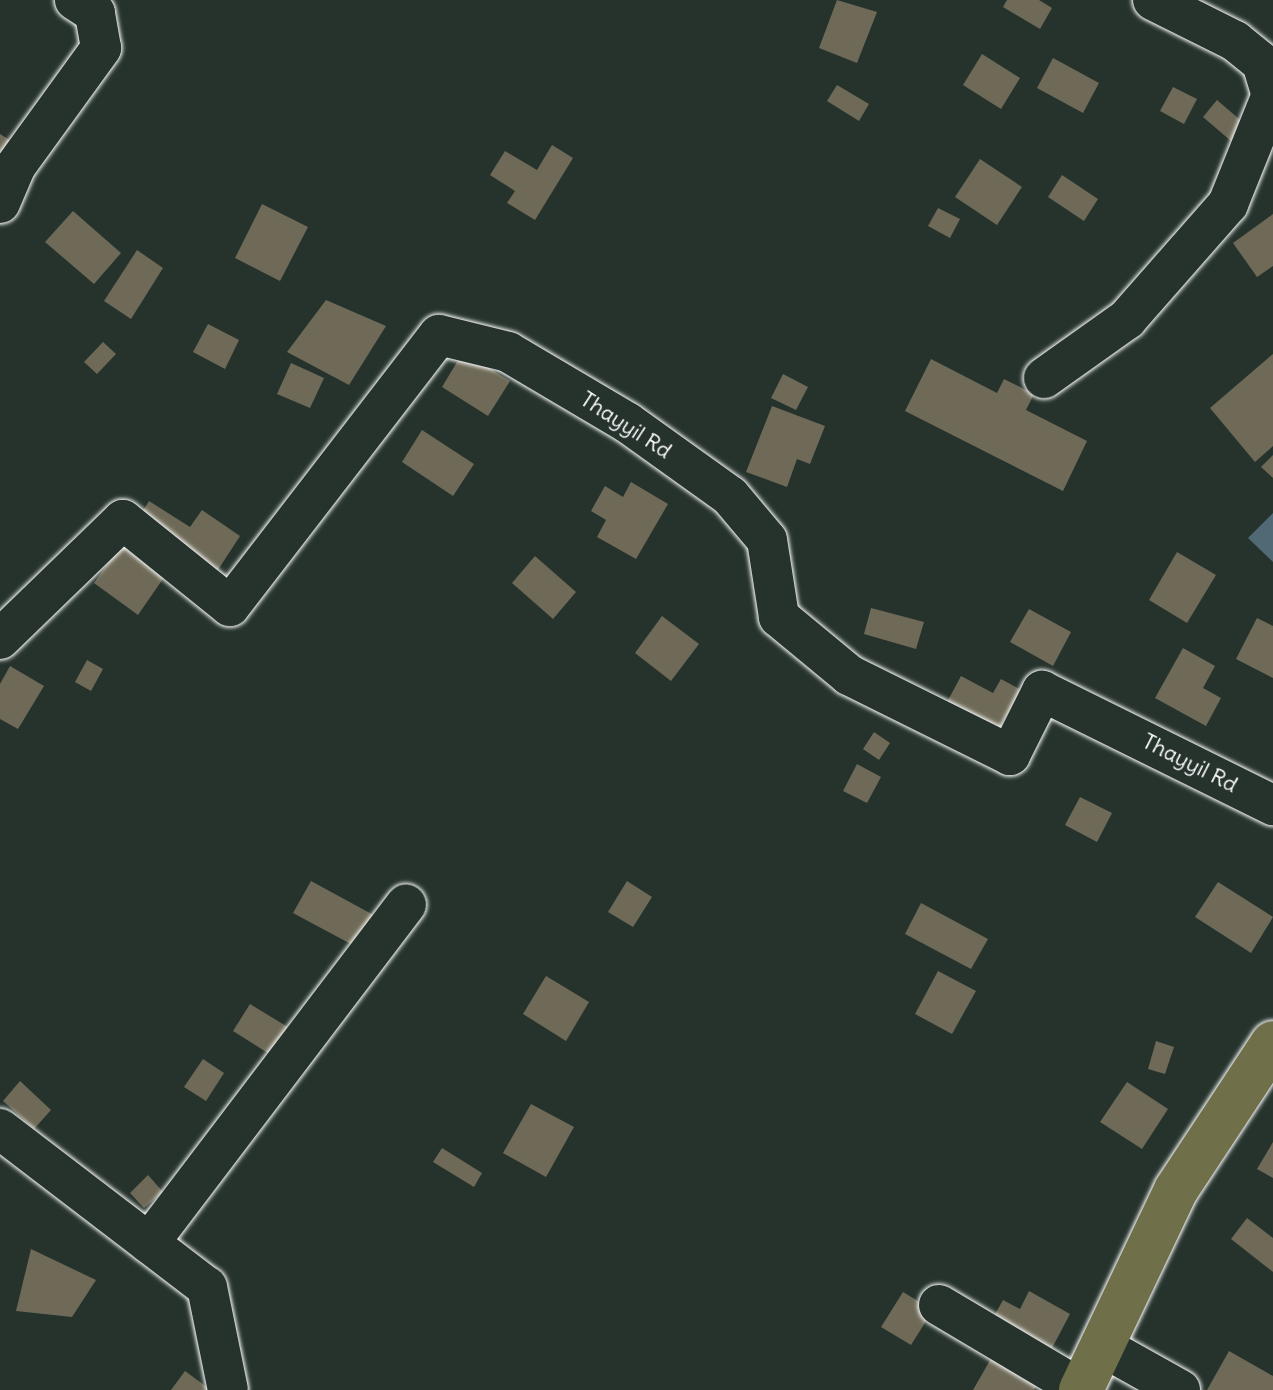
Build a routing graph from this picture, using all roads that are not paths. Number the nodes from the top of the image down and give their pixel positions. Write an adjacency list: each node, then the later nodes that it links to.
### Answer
1 (75, 0): 4 (street)
2 (1162, 2): 3 (street)
3 (1272, 98): 5 (street)
4 (0, 203)
5 (1044, 378)
6 (0, 639): 7 (street, Thayyil Rd)
7 (1273, 805)
8 (406, 905): 11 (street)
9 (1273, 1043): 13 (main road)
10 (0, 1129): 11 (street)
11 (149, 1243): 14 (street)
12 (939, 1305): 15 (street)
13 (1105, 1348): 15 (main road); 16 (street)
14 (228, 1390)
15 (1082, 1390)
16 (1180, 1390)

